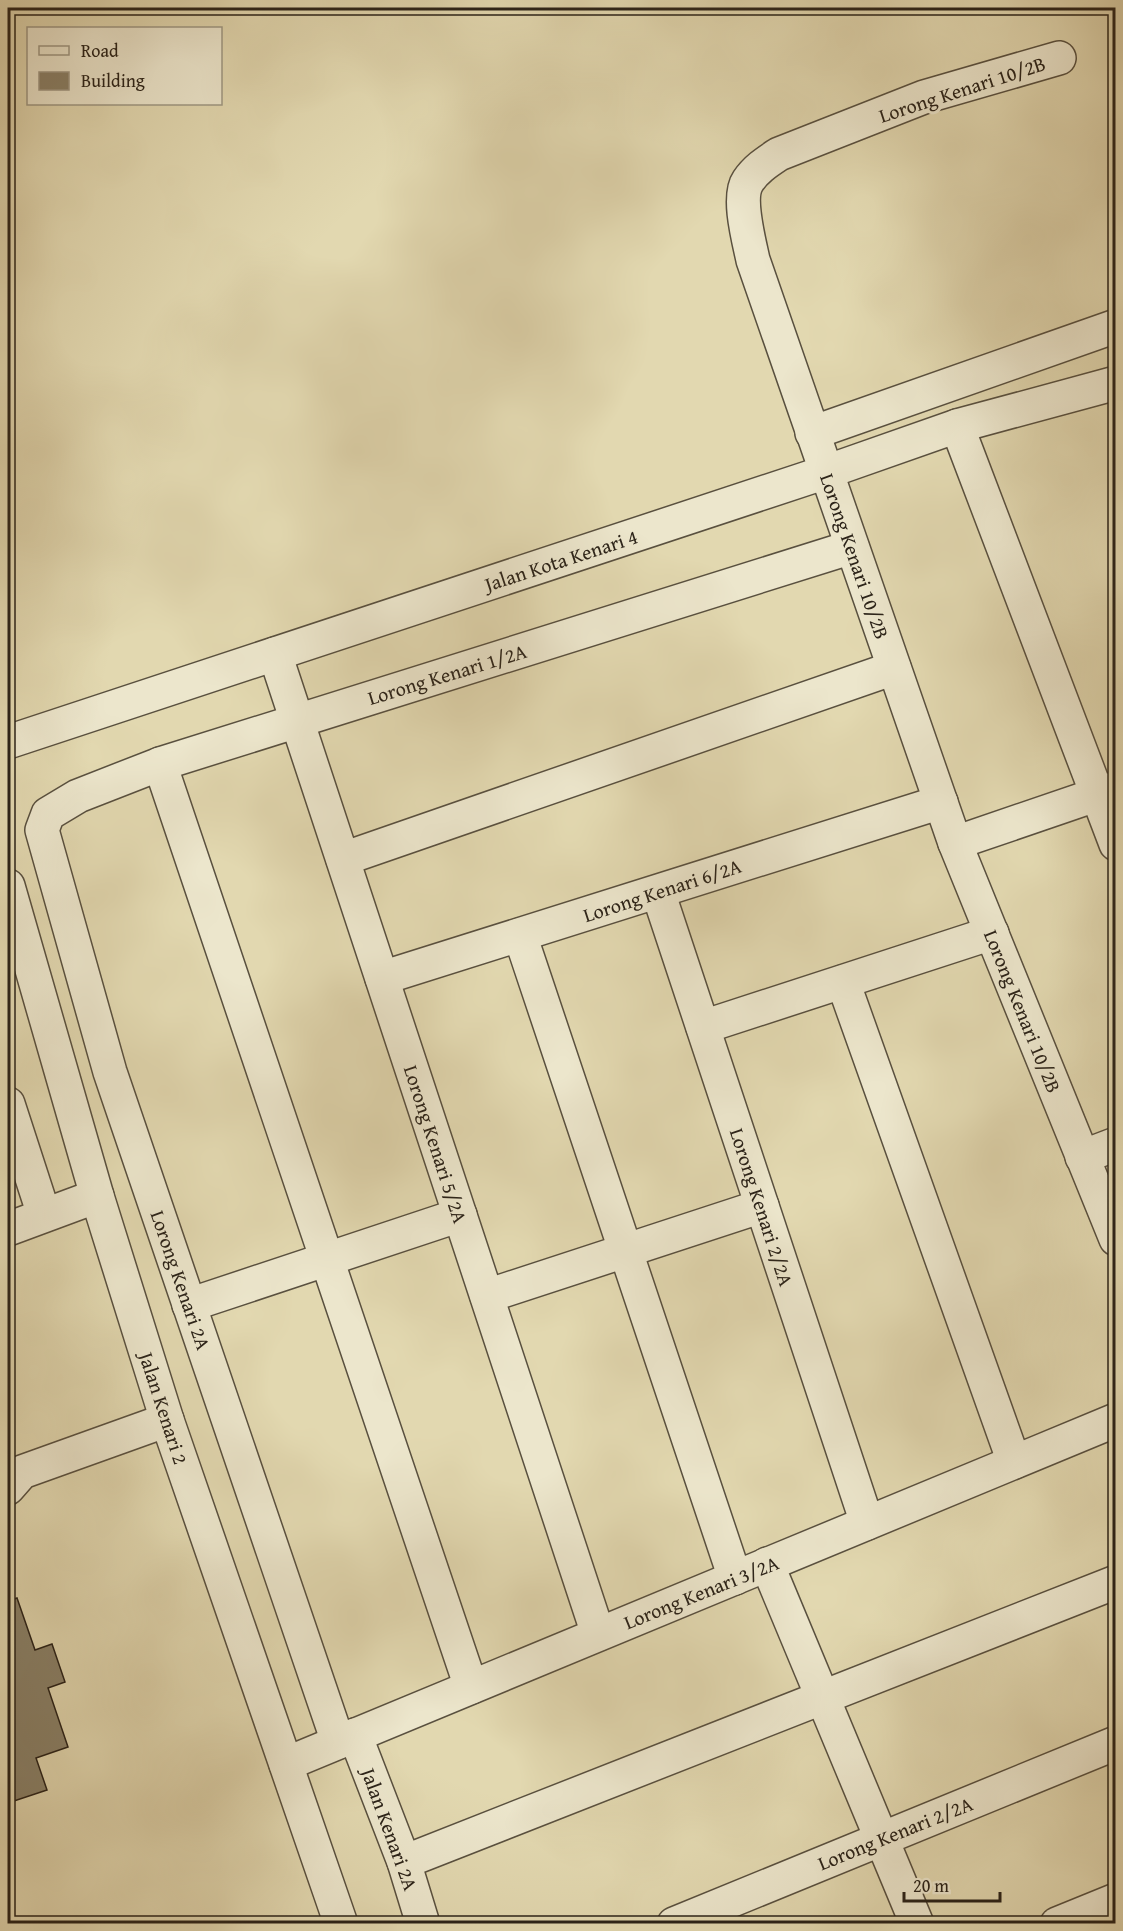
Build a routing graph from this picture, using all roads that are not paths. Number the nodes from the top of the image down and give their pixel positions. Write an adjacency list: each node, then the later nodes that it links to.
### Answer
1 (1059, 57): 5 (street, Lorong Kenari 10/2B)
2 (1116, 326): 5 (street)
3 (1116, 383): 4 (street, Jalan Kota Kenari 4)
4 (957, 426): 6 (street, Jalan Kota Kenari 4); 13 (street)
5 (812, 433): 6 (street, Lorong Kenari 10/2B)
6 (826, 472): 7 (street, Lorong Kenari 10/2B); 8 (street, Jalan Kota Kenari 4)
7 (852, 547): 9 (street, Lorong Kenari 10/2B); 10 (street, Lorong Kenari 1/2A)
8 (275, 654): 10 (street, Lorong Kenari 5/2A); 11 (street, Jalan Kota Kenari 4)
9 (894, 668): 14 (street, Lorong Kenari 10/2B); 18 (street)
10 (297, 721): 12 (street, Lorong Kenari 1/2A); 18 (street, Lorong Kenari 5/2A)
11 (8, 742)
12 (160, 764): 15 (street, Lorong Kenari 1/2A); 36 (street)
13 (1106, 791): 16 (street); 17 (street)
14 (941, 802): 16 (street, Lorong Kenari 10/2B); 20 (street, Lorong Kenari 6/2A)
15 (48, 814): 38 (street, Lorong Kenari 2A)
16 (955, 843): 21 (street, Lorong Kenari 10/2B)
17 (1116, 844)
18 (343, 859): 23 (street, Lorong Kenari 5/2A)
19 (8, 886): 29 (street, Jalan Kenari 2)
20 (658, 891): 22 (street, Lorong Kenari 6/2A); 25 (street, Lorong Kenari 2/2A)
21 (992, 933): 24 (street); 28 (street, Lorong Kenari 10/2B)
22 (520, 935): 23 (street, Lorong Kenari 6/2A); 35 (street)
23 (382, 978): 32 (street, Lorong Kenari 5/2A)
24 (843, 982): 25 (street); 41 (street)
25 (703, 1027): 30 (street, Lorong Kenari 2/2A)
26 (8, 1104): 31 (street)
27 (1116, 1144): 28 (street)
28 (1083, 1157): 34 (street, Lorong Kenari 10/2B)
29 (97, 1196): 31 (street); 39 (street, Jalan Kenari 2)
30 (762, 1206): 35 (street); 43 (street, Lorong Kenari 2/2A)
31 (44, 1215): 33 (street)
32 (460, 1215): 36 (street); 37 (street, Lorong Kenari 5/2A)
33 (8, 1229)
34 (1116, 1239)
35 (626, 1251): 37 (street); 45 (street)
36 (327, 1259): 38 (street); 48 (street)
37 (486, 1296): 47 (street, Lorong Kenari 5/2A)
38 (189, 1305): 50 (street, Lorong Kenari 2A)
39 (167, 1420): 42 (street); 52 (street, Jalan Kenari 2)
40 (1116, 1420): 41 (street, Lorong Kenari 3/2A)
41 (1014, 1462): 43 (street, Lorong Kenari 3/2A)
42 (12, 1476)
43 (867, 1523): 44 (street, Lorong Kenari 3/2A)
44 (767, 1564): 45 (street, Lorong Kenari 3/2A); 49 (street)
45 (735, 1578): 47 (street, Lorong Kenari 3/2A)
46 (1116, 1582): 49 (street)
47 (598, 1634): 48 (street, Lorong Kenari 3/2A)
48 (471, 1687): 50 (street, Lorong Kenari 3/2A)
49 (823, 1697): 53 (street); 54 (street)
50 (346, 1739): 52 (street, Lorong Kenari 3/2A); 54 (street, Jalan Kenari 2A)
51 (1116, 1743): 53 (street, Lorong Kenari 2/2A)
52 (286, 1764): 56 (street, Jalan Kenari 2)
53 (881, 1839): 58 (street, Lorong Kenari 2/2A); 59 (street)
54 (404, 1862): 57 (street, Jalan Kenari 2A)
55 (1116, 1900): 60 (street)
56 (341, 1923)
57 (423, 1923)
58 (674, 1923)
59 (917, 1923)
60 (1057, 1923)

